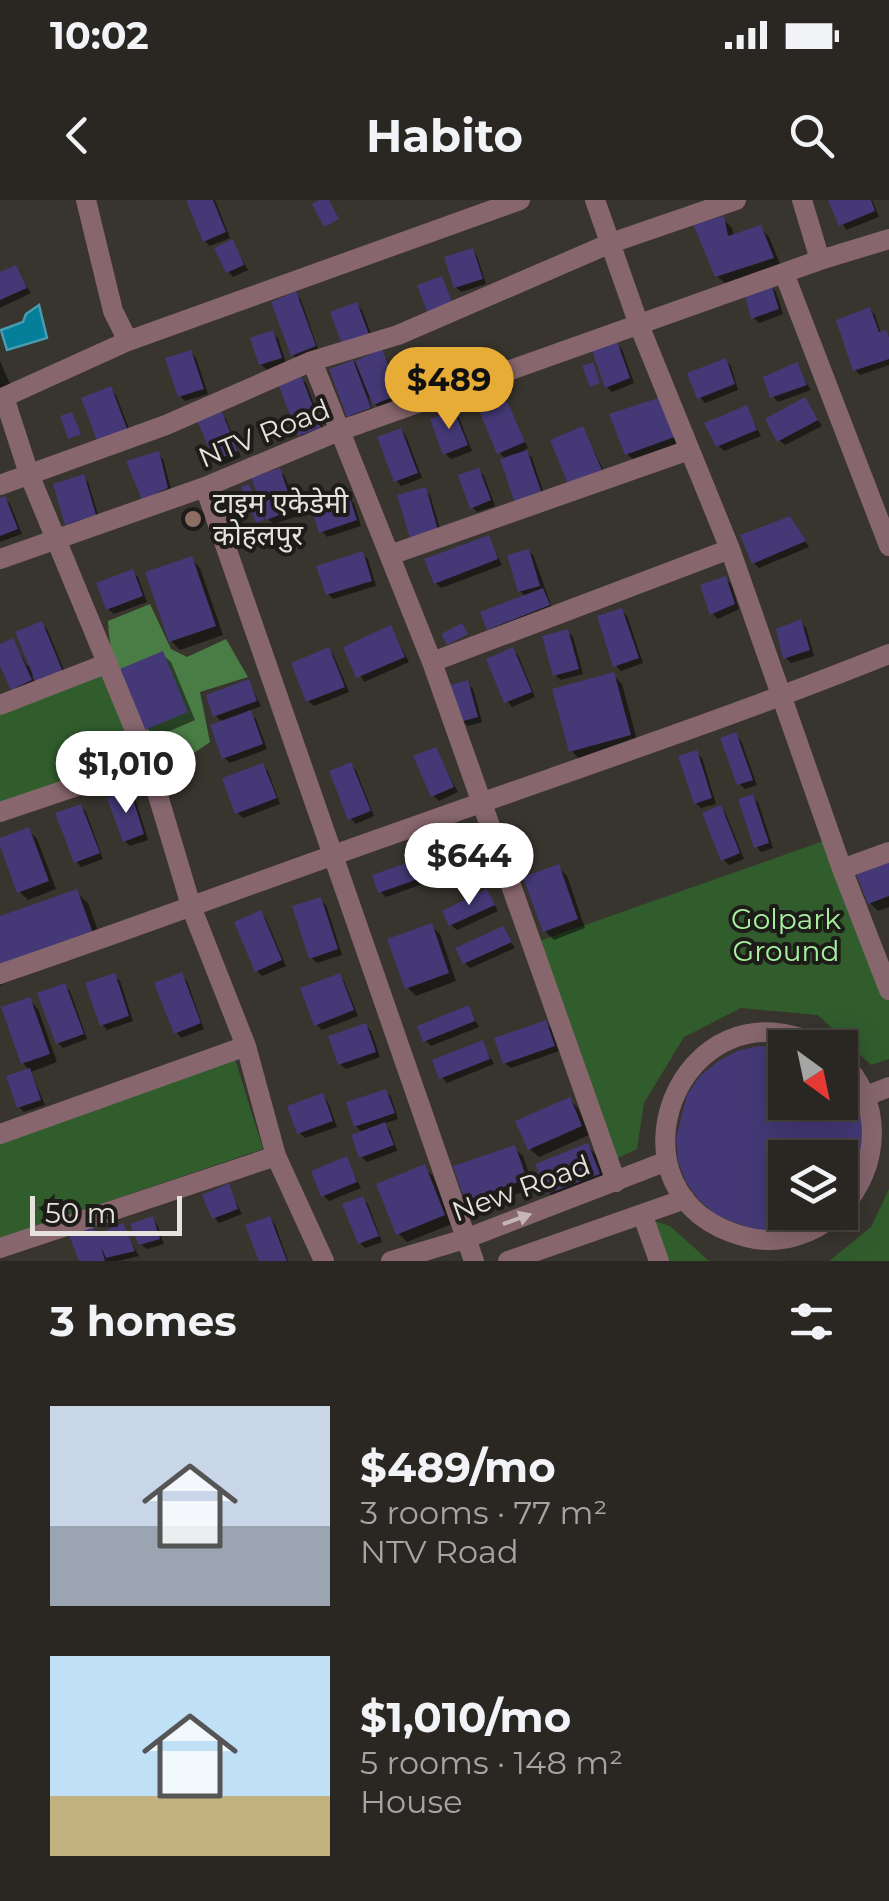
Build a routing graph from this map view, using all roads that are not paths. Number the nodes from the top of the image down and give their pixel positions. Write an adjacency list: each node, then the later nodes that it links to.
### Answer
1 (86, 200): 12 (street)
2 (520, 200): 6 (street)
3 (595, 200): 8 (street)
4 (736, 200): 8 (street)
5 (802, 200): 9 (street)
6 (474, 208): 12 (street)
7 (889, 239): 9 (street, NTV Road)
8 (611, 243): 11 (street); 13 (street)
9 (820, 260): 10 (street, NTV Road)
10 (784, 273): 11 (street, NTV Road); 21 (street)
11 (638, 325): 15 (street, NTV Road); 16 (street)
12 (128, 341): 14 (street)
13 (312, 360): 15 (street); 17 (street)
14 (2, 398): 17 (street)
15 (340, 431): 19 (street, NTV Road); 23 (street)
16 (689, 450): 22 (street); 23 (street)
17 (29, 474): 18 (street); 20 (street)
18 (0, 485)
19 (205, 487): 20 (street, NTV Road); 34 (street)
20 (54, 538): 24 (street, NTV Road); 27 (street)
21 (889, 546)
22 (730, 549): 26 (street); 28 (street)
23 (390, 554): 26 (street)
24 (0, 559)
25 (889, 654): 28 (street)
26 (432, 662): 31 (street)
27 (108, 663): 29 (street); 30 (street)
28 (782, 697): 31 (street); 35 (street)
29 (0, 705)
30 (148, 762): 32 (street); 36 (street)
31 (481, 803): 34 (street); 48 (street)
32 (0, 812)
33 (889, 852): 35 (street)
34 (334, 855): 36 (street); 53 (street)
35 (842, 869): 38 (street)
36 (192, 909): 37 (street); 40 (street)
37 (0, 974)
38 (889, 990)
39 (768, 1032): 47 (street)
40 (246, 1046): 44 (street); 46 (street)
41 (858, 1082): 43 (street)
42 (889, 1086): 43 (street)
43 (866, 1096): 45 (street)
44 (0, 1134)
45 (881, 1136): 49 (street)
46 (276, 1156): 54 (street); 55 (street)
47 (667, 1161): 48 (street, New Road); 50 (street)
48 (616, 1182): 53 (street, New Road, one-way to 48)
49 (858, 1189)
50 (685, 1199): 51 (street); 52 (street)
51 (643, 1216): 58 (street); 59 (street)
52 (814, 1230)
53 (465, 1238): 56 (street, New Road); 57 (street)
54 (0, 1248)
55 (324, 1261)
56 (391, 1261)
57 (474, 1261)
58 (508, 1261)
59 (659, 1261)

